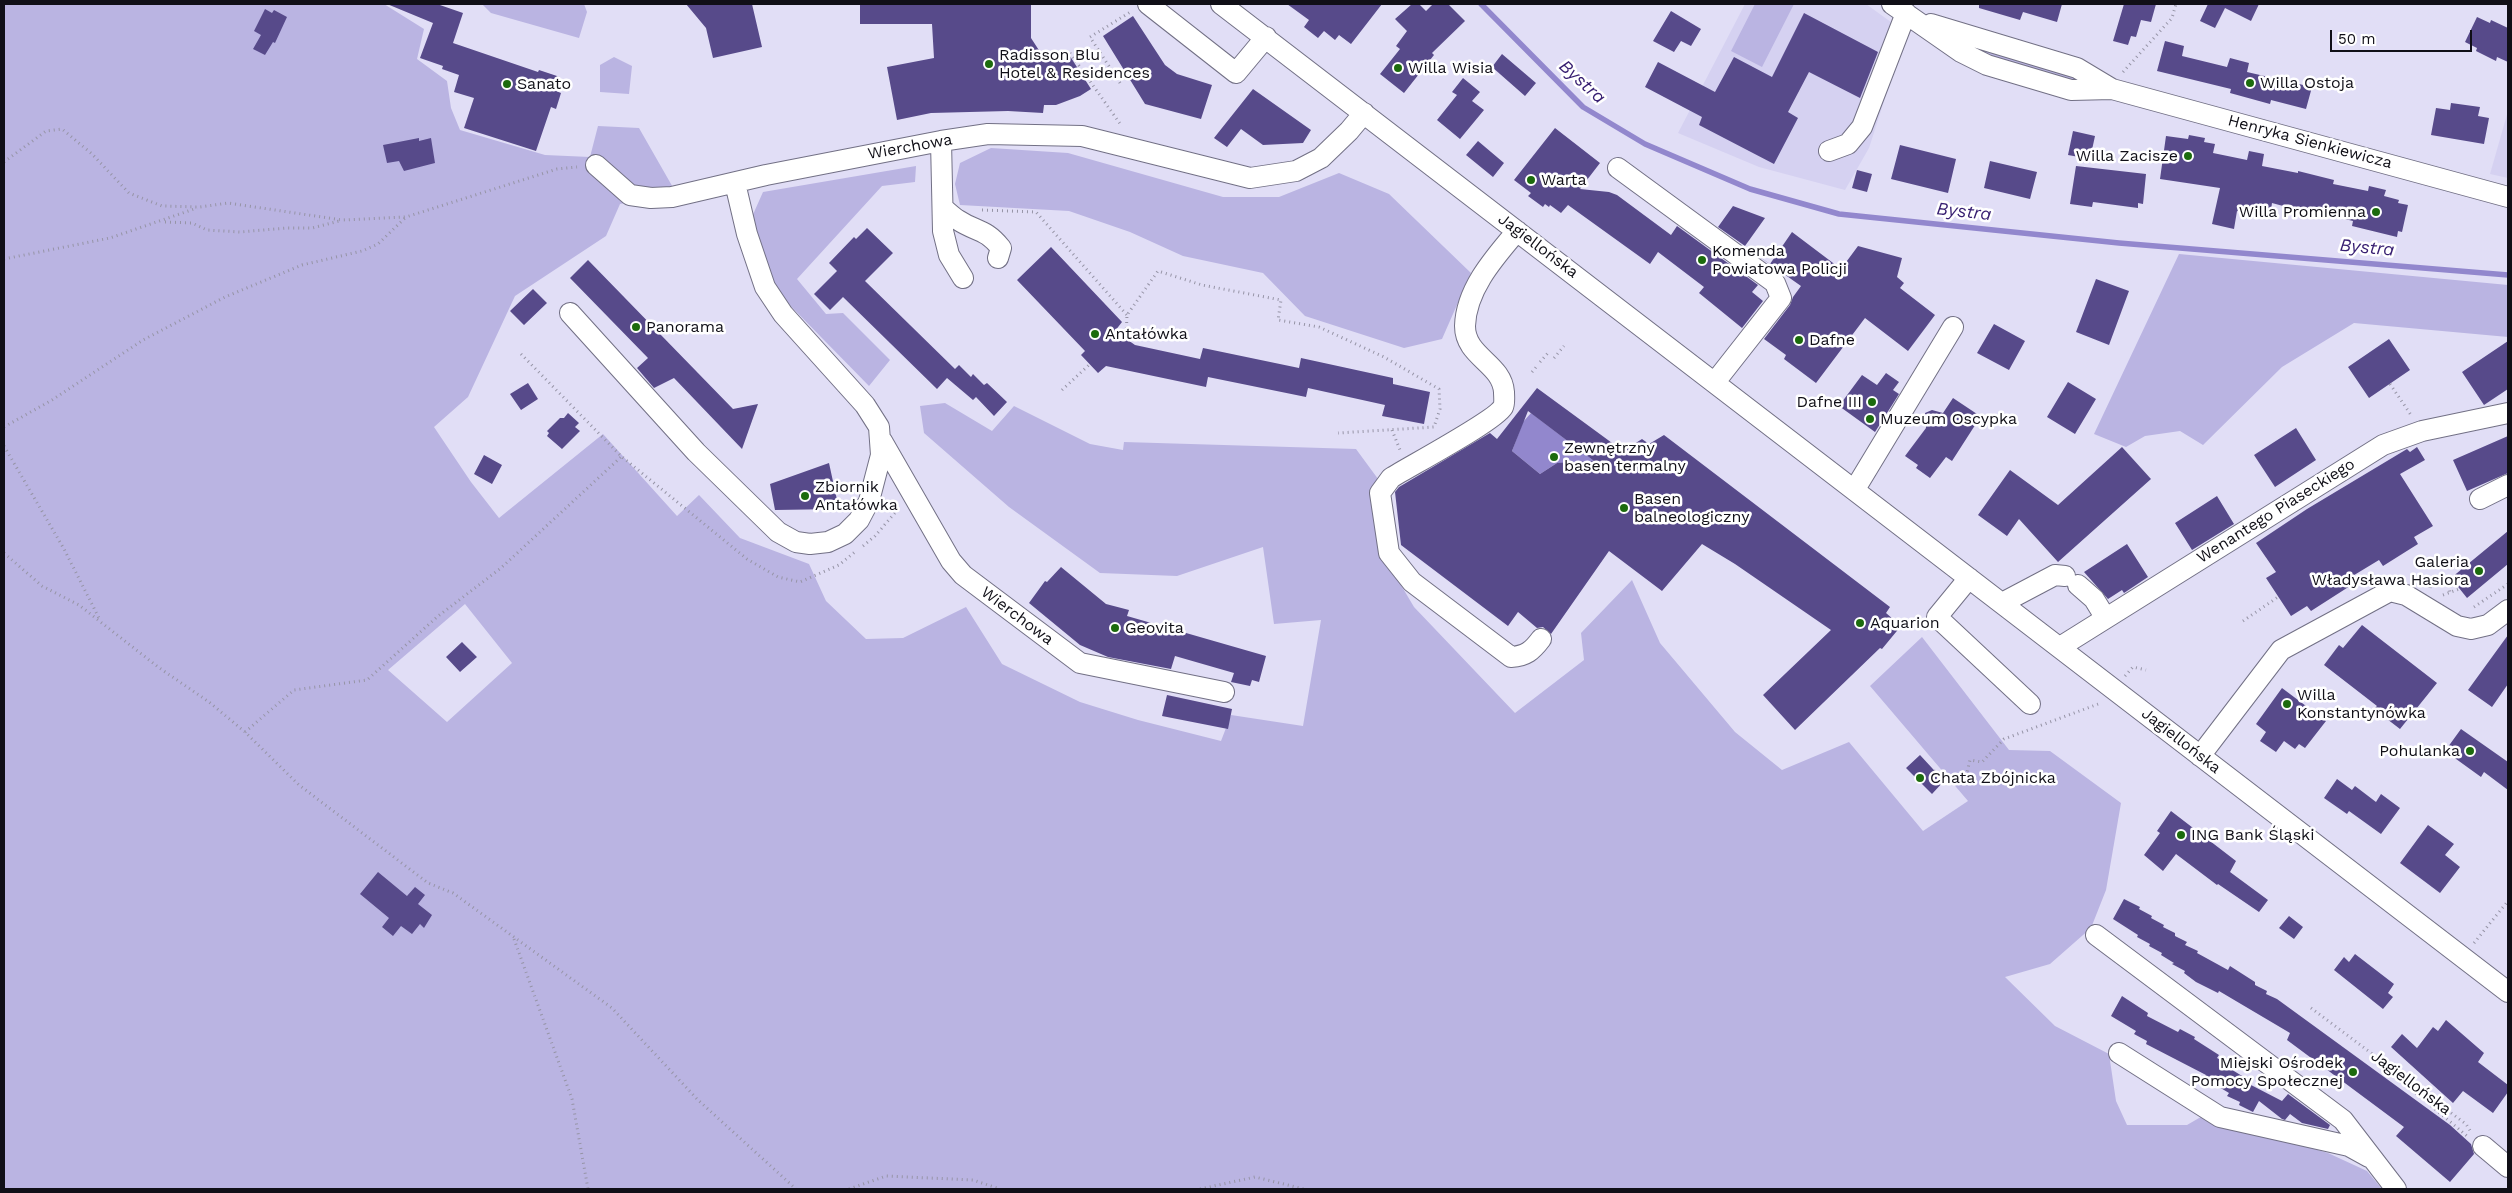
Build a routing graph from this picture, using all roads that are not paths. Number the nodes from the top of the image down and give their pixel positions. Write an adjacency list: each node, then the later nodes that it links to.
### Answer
1 (1220, 4): 4 (street, Jagiellońska)
2 (1142, 6): 4 (street)
3 (1899, 8): 7 (street); 11 (street, Henryka Sienkiewicza)
4 (1266, 37): 5 (street, Jagiellońska)
5 (1364, 112): 6 (street, Wierchowa); 13 (street, Jagiellońska)
6 (941, 141): 10 (street, Wierchowa); 12 (street)
7 (1829, 151)
8 (596, 165): 10 (street)
9 (1618, 168): 18 (street)
10 (735, 183): 20 (street, Wierchowa)
11 (2508, 197)
12 (943, 208): 14 (street); 15 (street)
13 (1517, 231): 18 (street, Jagiellońska); 28 (street)
14 (998, 258)
15 (963, 278)
16 (570, 313): 20 (street, Wierchowa)
17 (1953, 327): 22 (street)
18 (1715, 382): 22 (street, Jagiellońska)
19 (2508, 413): 27 (street, Wenantego Piaseckiego)
20 (882, 441): 30 (street, Wierchowa)
21 (2508, 486): 23 (street)
22 (1854, 489): 24 (street, Jagiellońska)
23 (2480, 499)
24 (1969, 578): 25 (street, Jagiellońska); 31 (street)
25 (2002, 603): 27 (street); 29 (street, Jagiellońska)
26 (2508, 610): 32 (street)
27 (2105, 617): 29 (street, Wenantego Piaseckiego)
28 (1541, 639)
29 (2060, 647): 32 (street, Jagiellońska)
30 (1224, 692)
31 (2030, 704)
32 (2200, 756): 34 (street, Jagiellońska)
33 (2096, 935): 37 (street)
34 (2508, 992)
35 (2119, 1053): 37 (street)
36 (2483, 1146): 38 (street)
37 (2373, 1159): 39 (street)
38 (2508, 1167)
39 (2396, 1189)

